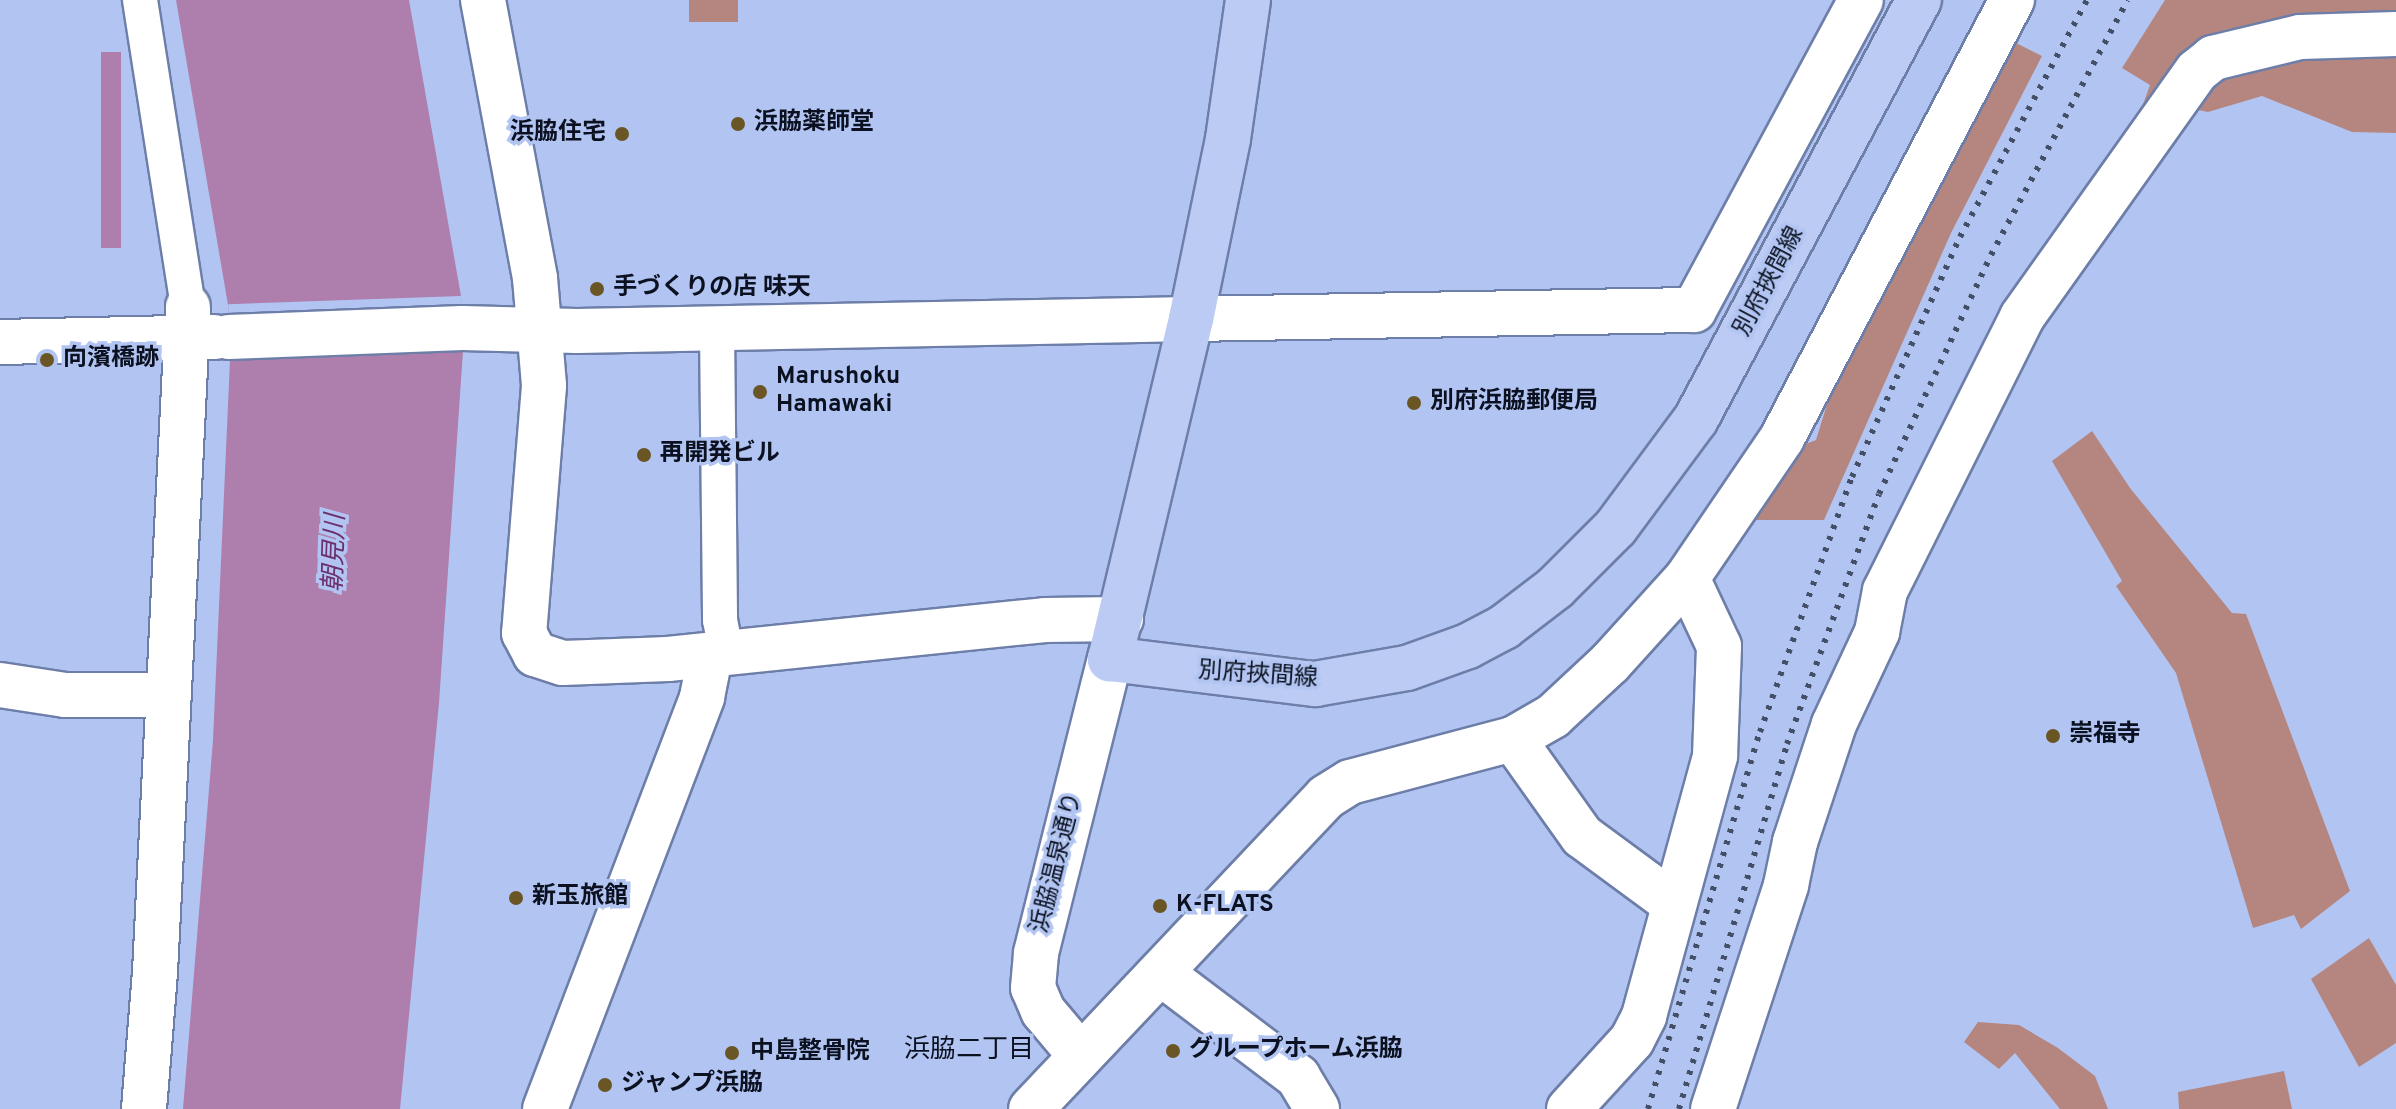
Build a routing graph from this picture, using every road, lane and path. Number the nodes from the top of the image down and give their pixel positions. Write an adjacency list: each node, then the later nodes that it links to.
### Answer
1 (140, 0): 9 (street)
2 (483, 0): 11 (street)
3 (1248, 0): 8 (main road)
4 (1861, 0): 8 (street)
5 (1919, 0): 14 (main road, 別府挾間線)
6 (2012, 0): 13 (street)
7 (2396, 34): 27 (street)
8 (1191, 319): 10 (street); 14 (main road)
9 (201, 327): 11 (street); 12 (street); 17 (street)
10 (717, 329): 11 (street); 15 (street)
11 (539, 330): 15 (street)
12 (0, 342)
13 (1687, 578): 18 (street); 19 (street)
14 (1115, 639): 15 (street); 21 (street, 浜脇温泉通り)
15 (718, 656): 23 (street)
16 (0, 685): 17 (street)
17 (169, 695): 22 (street)
18 (1513, 739): 19 (street); 20 (street)
19 (1673, 903): 26 (street)
20 (1162, 974): 21 (street); 25 (street)
21 (1080, 1055): 24 (street)
22 (144, 1109)
23 (545, 1109)
24 (1031, 1109)
25 (1317, 1109)
26 (1569, 1109)
27 (1713, 1109)

